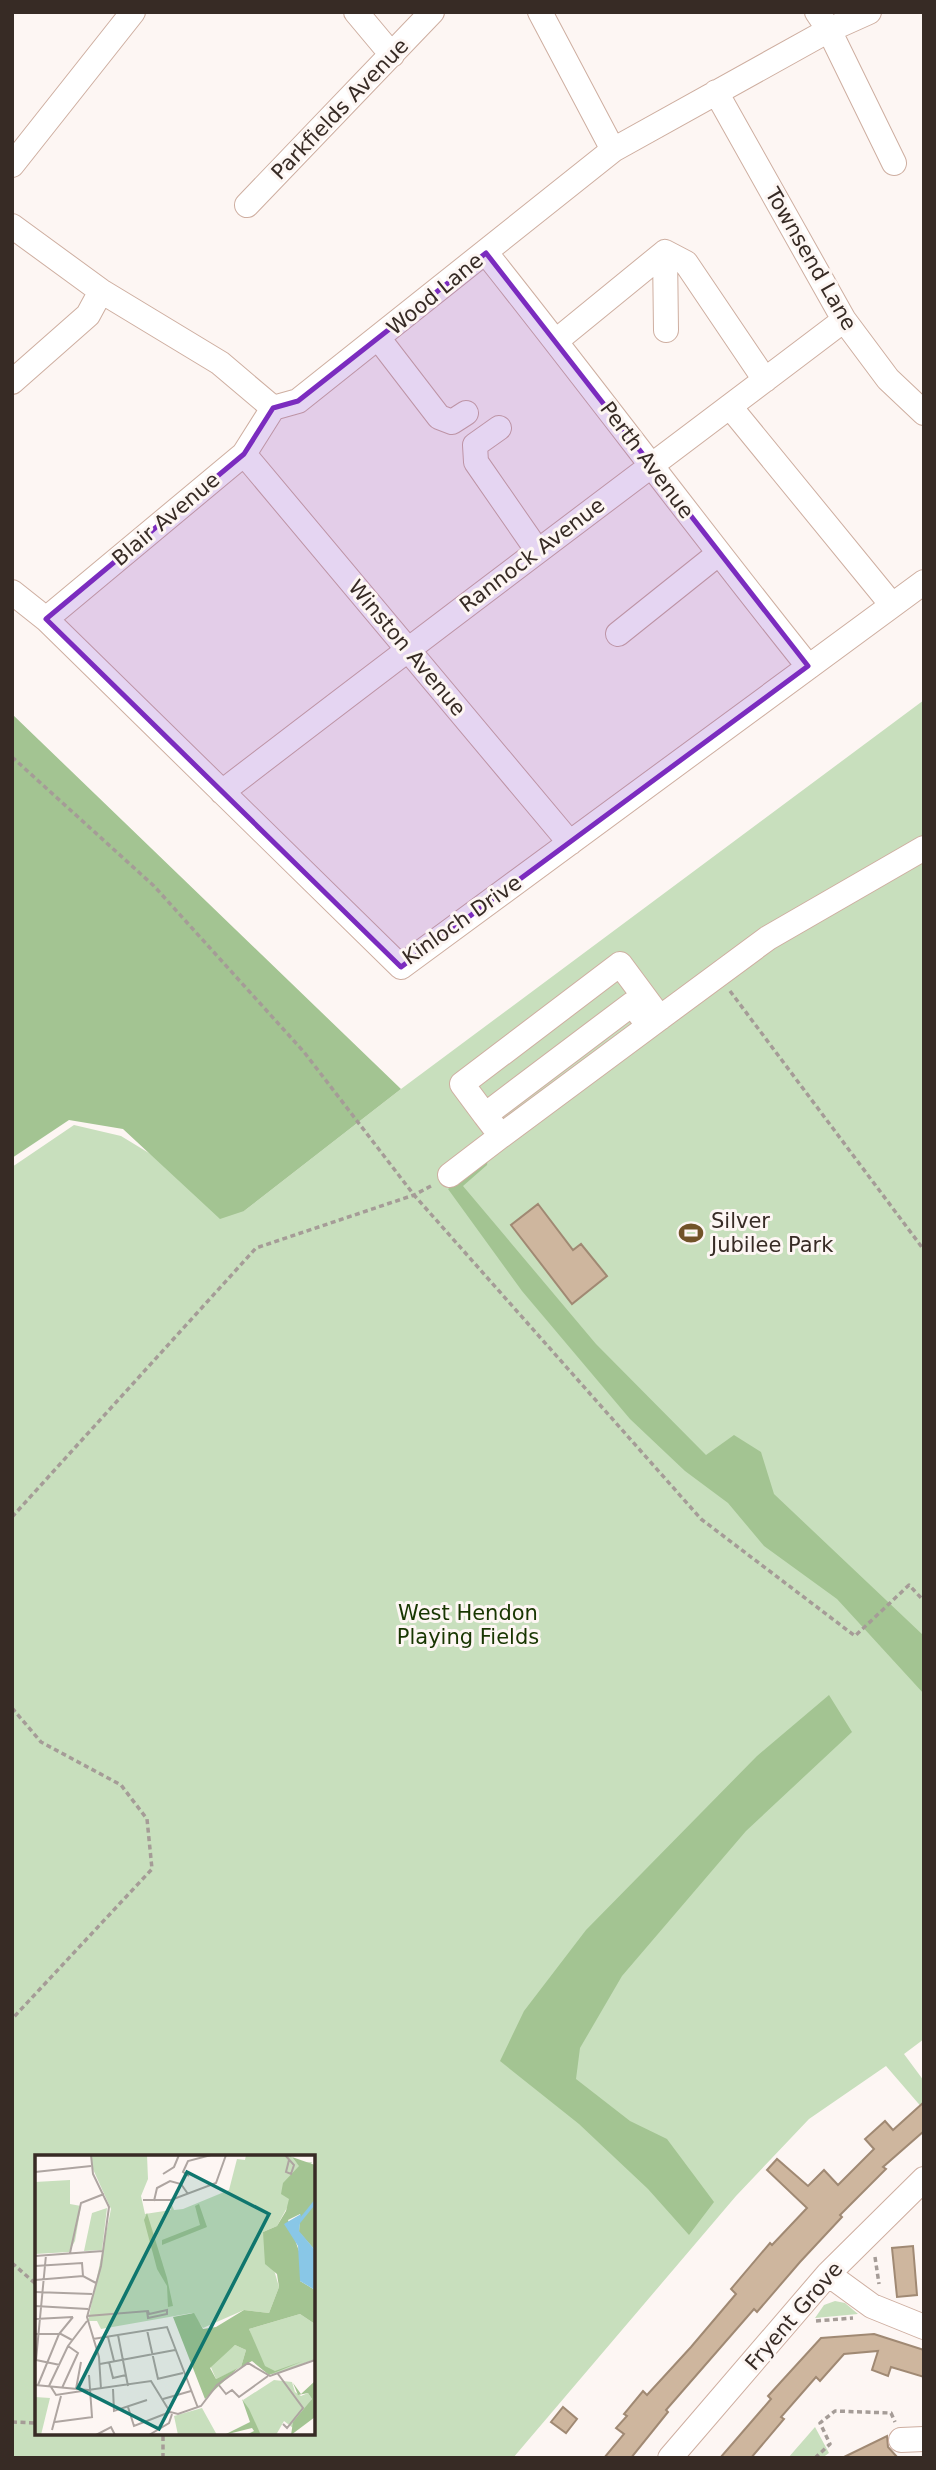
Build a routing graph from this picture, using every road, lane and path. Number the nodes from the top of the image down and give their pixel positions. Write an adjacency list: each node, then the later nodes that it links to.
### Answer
1 (133, 12): 11 (street)
2 (356, 12): 7 (street)
3 (432, 12): 7 (street, Parkfields Avenue)
4 (540, 12): 9 (street)
5 (869, 12): 6 (street, Wood Lane)
6 (823, 21): 8 (street, Wood Lane); 10 (street)
7 (392, 55): 12 (street, Parkfields Avenue)
8 (716, 92): 9 (street, Wood Lane); 17 (street, Townsend Lane)
9 (613, 150): 15 (street, Wood Lane)
10 (894, 163)
11 (12, 165)
12 (247, 205)
13 (12, 226): 16 (street)
14 (665, 252): 18 (street); 20 (street); 21 (street)
15 (486, 253): 19 (street, Wood Lane); 20 (street, Perth Avenue)
16 (101, 291): 22 (street); 23 (street)
17 (845, 320): 21 (street, Rannock Avenue); 25 (street, Townsend Lane)
18 (666, 330)
19 (379, 339): 23 (street, Wood Lane); 26 (street)
20 (556, 341): 29 (street, Perth Avenue)
21 (765, 380): 24 (street, Rannock Avenue)
22 (12, 382)
23 (273, 408): 28 (street, Blair Avenue)
24 (731, 408): 29 (street, Rannock Avenue); 34 (street)
25 (924, 412)
26 (466, 413)
27 (499, 428): 30 (street)
28 (244, 454): 35 (street, Blair Avenue); 37 (street, Winston Avenue)
29 (652, 465): 30 (street, Rannock Avenue); 31 (street, Perth Avenue)
30 (537, 550): 37 (street, Rannock Avenue)
31 (718, 554): 36 (street); 38 (street, Perth Avenue)
32 (924, 582): 34 (street, Kinloch Drive)
33 (12, 592): 35 (street, Kinloch Drive)
34 (892, 605): 38 (street, Kinloch Drive)
35 (46, 619): 40 (street, Kinloch Drive)
36 (618, 634)
37 (408, 649): 40 (street, Rannock Avenue); 41 (street, Winston Avenue)
38 (808, 666): 41 (street, Kinloch Drive)
39 (12, 757): 48 (path)
40 (222, 792): 41 (street, Kinloch Drive)
41 (570, 843)
42 (924, 848): 43 (street)
43 (718, 974): 44 (street); 49 (path)
44 (654, 1022): 45 (street); 45 (street); 46 (street)
45 (485, 1115): 46 (street)
46 (501, 1136): 47 (street)
47 (450, 1175): 48 (path)
48 (414, 1195): 50 (path); 51 (path)
49 (924, 1250)
50 (12, 1517)
51 (924, 1601)
52 (12, 1707): 53 (path)
53 (18, 1714): 54 (path); 55 (path)
54 (12, 1716)
55 (12, 2019)
56 (924, 2179): 58 (street, Fryent Grove)
57 (12, 2263): 59 (path)
58 (828, 2274): 60 (street); 66 (street, Fryent Grove)
59 (35, 2283)
60 (924, 2328)
61 (12, 2422): 62 (path)
62 (35, 2423)
63 (163, 2435): 65 (path)
64 (913, 2439): 67 (path)
65 (163, 2458)
66 (670, 2458)
67 (814, 2458)

